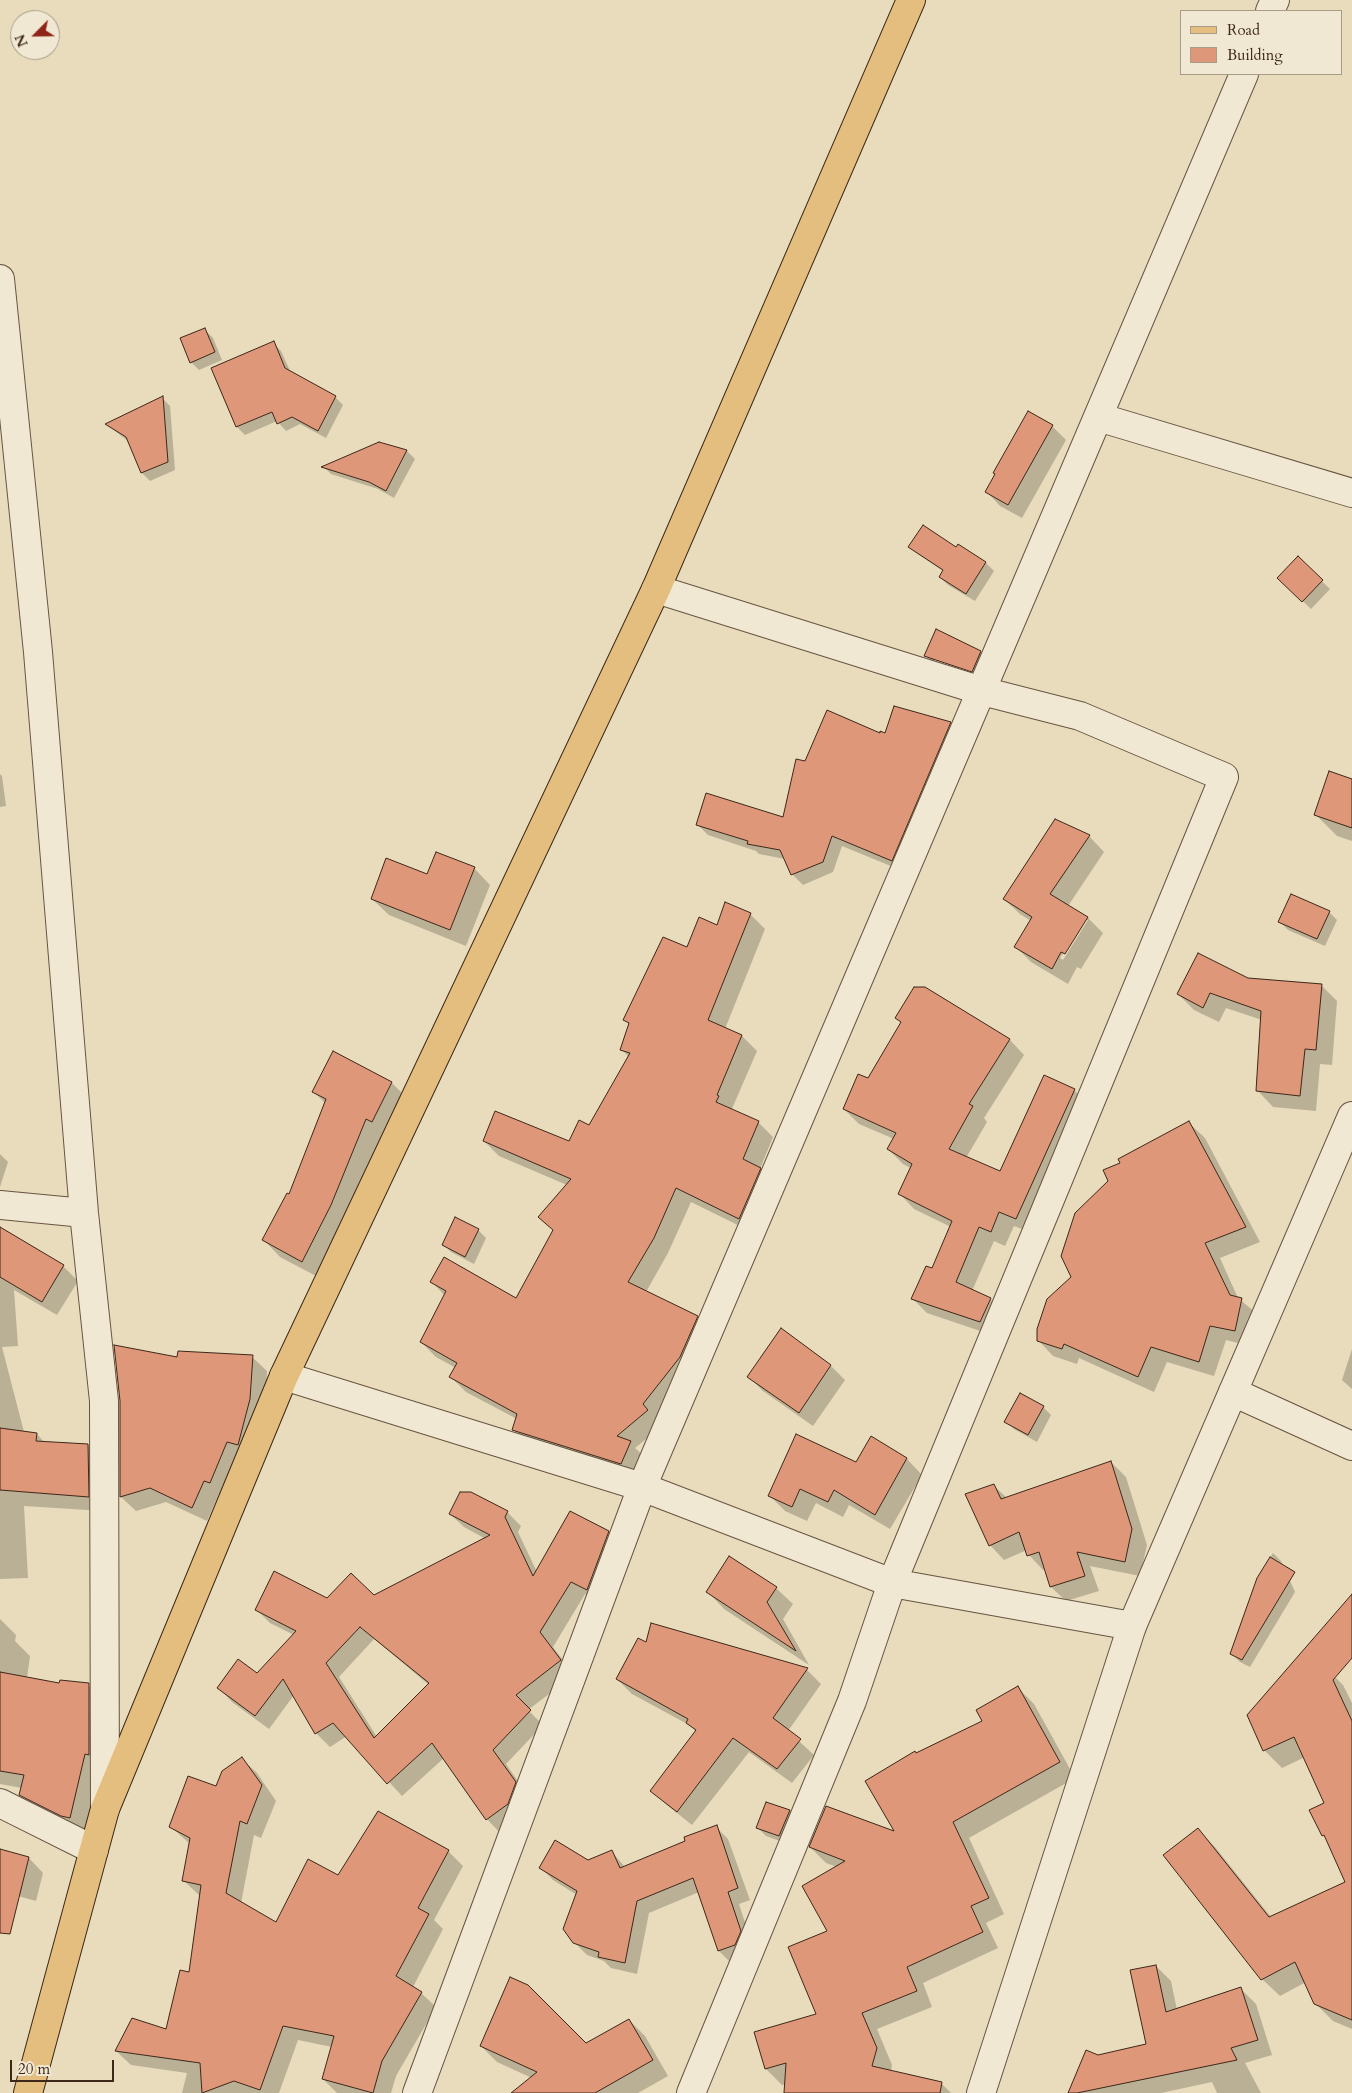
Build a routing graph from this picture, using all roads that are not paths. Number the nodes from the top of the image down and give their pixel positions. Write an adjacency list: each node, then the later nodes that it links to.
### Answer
1 (911, 0): 6 (main road)
2 (1244, 75): 4 (street)
3 (0, 279): 10 (street)
4 (1098, 417): 5 (street); 7 (street)
5 (1352, 493)
6 (656, 589): 7 (street); 11 (main road)
7 (982, 691): 14 (street); 15 (street)
8 (1352, 1116): 12 (street)
9 (0, 1204): 10 (street)
10 (84, 1213): 18 (street)
11 (284, 1376): 14 (street); 18 (main road)
12 (1234, 1392): 13 (street); 16 (street)
13 (1352, 1446)
14 (642, 1487): 15 (street); 21 (street)
15 (892, 1583): 16 (street); 22 (street)
16 (1132, 1626): 23 (street)
17 (0, 1803): 19 (street)
18 (105, 1809): 19 (main road)
19 (94, 1850): 20 (main road)
20 (28, 2093)
21 (418, 2093)
22 (691, 2093)
23 (981, 2093)

